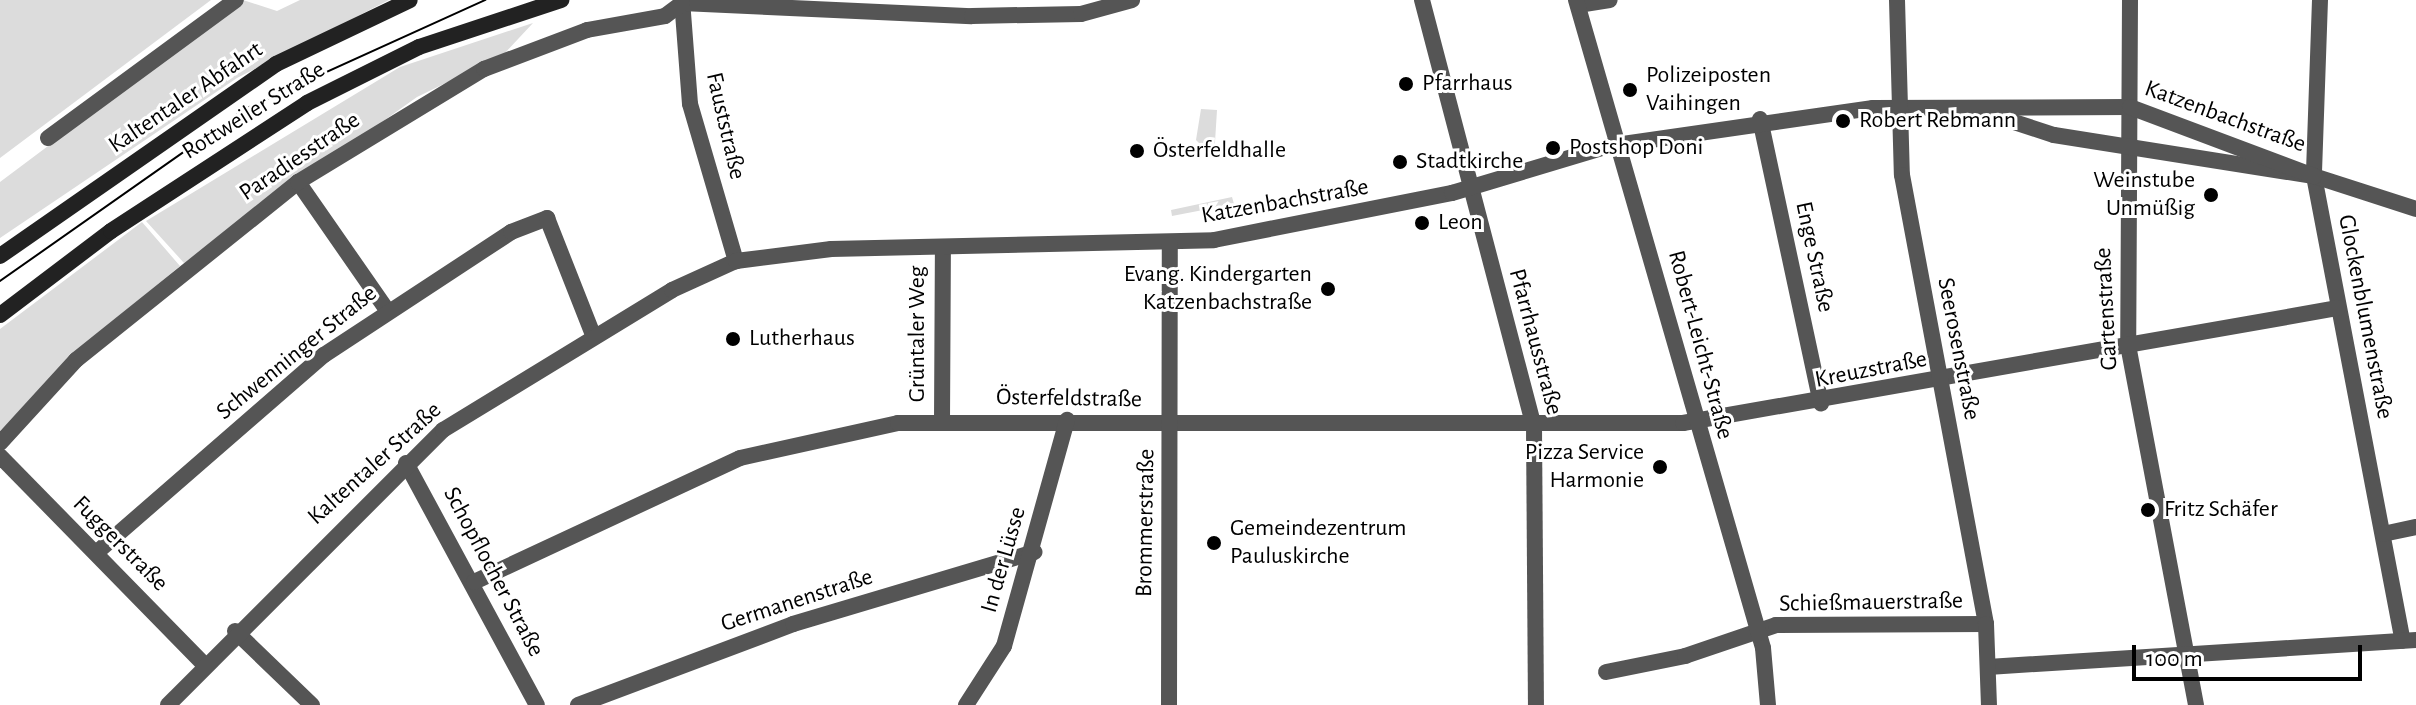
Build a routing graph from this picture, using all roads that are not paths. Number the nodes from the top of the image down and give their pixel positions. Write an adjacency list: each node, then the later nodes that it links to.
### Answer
1 (236, 0): 17 (street)
2 (410, 0): 26 (main road, Kaltentaler Abfahrt)
3 (561, 0): 30 (main road, Rottweiler Straße)
4 (1132, 0): 12 (street)
5 (1422, 0): 22 (street, Pfarrhausstraße)
6 (1610, 0): 11 (street)
7 (1897, 0): 13 (street, Seerosenstraße)
8 (2130, 0): 14 (street, Gartenstraße)
9 (2320, 0): 20 (street, Glockenblumenstraße)
10 (682, 2): 12 (street); 21 (street, Paradiesstraße); 27 (street, Fauststraße)
11 (1577, 3): 18 (street, Robert-Leicht-Straße)
12 (1070, 7)
13 (1897, 107): 15 (street, Katzenbachstraße); 16 (street, Katzenbachstraße); 33 (street, Seerosenstraße)
14 (2130, 107): 15 (street, Katzenbachstraße); 19 (street, Gartenstraße); 20 (street, Katzenbachstraße)
15 (1976, 109): 19 (street, Katzenbachstraße)
16 (1760, 119): 18 (street, Katzenbachstraße); 34 (street, Enge Straße)
17 (48, 138)
18 (1621, 144): 22 (street, Katzenbachstraße); 36 (street, Robert-Leicht-Straße)
19 (2128, 149): 20 (street, Katzenbachstraße); 32 (street, Gartenstraße)
20 (2314, 176): 23 (street, Katzenbachstraße); 28 (street, Glockenblumenstraße)
21 (298, 182): 29 (street); 40 (street, Paradiesstraße)
22 (1468, 188): 24 (street, Katzenbachstraße); 39 (street, Pfarrhausstraße)
23 (2416, 209)
24 (1170, 245): 25 (street, Katzenbachstraße); 38 (street, Brommerstraße)
25 (943, 247): 27 (street, Katzenbachstraße); 37 (street, Grüntaler Weg)
26 (0, 256)
27 (736, 261): 31 (street, Kaltentaler Straße)
28 (2338, 308): 32 (street, Kreuzstraße); 44 (street, Glockenblumenstraße)
29 (387, 310): 31 (street, Schwenninger Straße); 46 (street, Schwenninger Straße)
30 (0, 315)
31 (593, 335): 42 (street, Kaltentaler Straße)
32 (2128, 345): 33 (street, Kreuzstraße); 52 (street, Gartenstraße)
33 (1940, 381): 34 (street, Kreuzstraße); 48 (street, Seerosenstraße)
34 (1821, 404): 36 (street, Kreuzstraße)
35 (1067, 420): 37 (street, Österfeldstraße); 38 (street, Österfeldstraße); 45 (street, In der Lüsse)
36 (1695, 421): 39 (street, Österfeldstraße); 50 (street, Robert-Leicht-Straße)
37 (942, 422): 47 (street, Österfeldstraße)
38 (1171, 425): 39 (street, Österfeldstraße); 61 (street, Brommerstraße)
39 (1534, 426): 62 (street, Pfarrhausstraße)
40 (0, 443)
41 (0, 456): 46 (street, Fuggerstraße)
42 (406, 463): 47 (street, Schopflocher Straße); 49 (street, Kaltentaler Straße)
43 (2416, 527): 44 (street)
44 (2383, 534): 51 (street, Glockenblumenstraße)
45 (1034, 552): 59 (street, Germanenstraße); 60 (street, In der Lüsse)
46 (96, 553): 53 (street, Fuggerstraße)
47 (474, 582): 58 (street, Schopflocher Straße)
48 (1986, 624): 50 (street, Schießmauerstraße); 54 (street, Seerosenstraße)
49 (235, 631): 53 (street, Kaltentaler Straße); 57 (street)
50 (1758, 632): 55 (street, Schießmauerstraße); 63 (street, Robert-Leicht-Straße)
51 (2410, 641): 52 (street)
52 (2192, 656): 54 (street); 65 (street, Gartenstraße)
53 (205, 665): 56 (street, Kaltentaler Straße)
54 (1988, 667): 64 (street, Seerosenstraße)
55 (1606, 672)
56 (168, 705)
57 (312, 705)
58 (537, 705)
59 (578, 705)
60 (966, 705)
61 (1169, 705)
62 (1536, 705)
63 (1768, 705)
64 (1989, 705)
65 (2196, 705)

